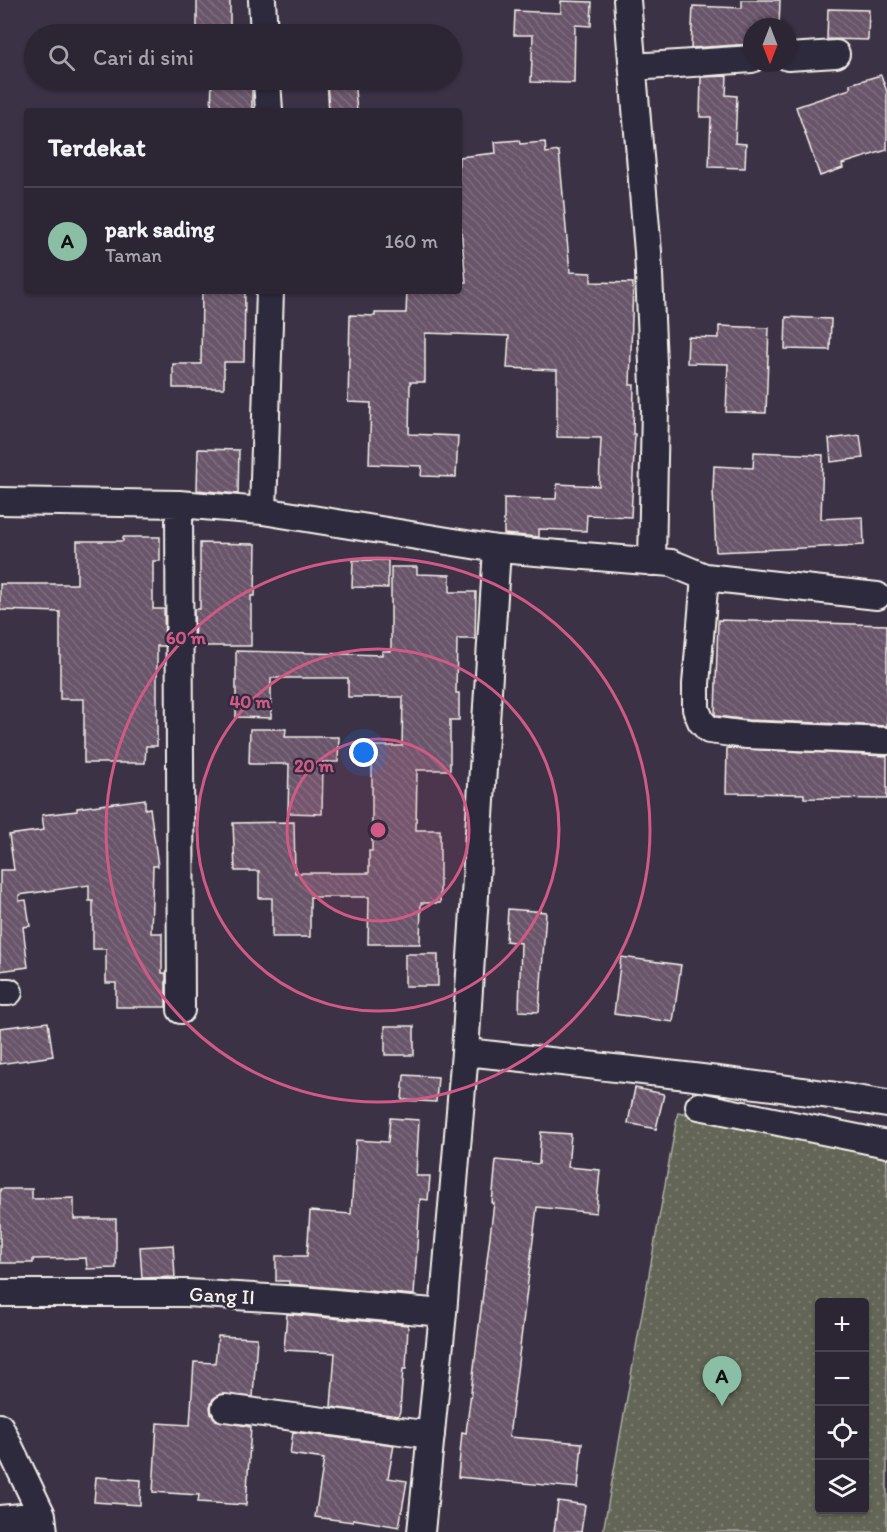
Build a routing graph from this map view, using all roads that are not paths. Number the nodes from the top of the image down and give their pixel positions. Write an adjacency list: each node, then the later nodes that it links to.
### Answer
1 (262, 0): 3 (street)
2 (627, 0): 7 (street)
3 (263, 24)
4 (836, 54): 5 (street)
5 (797, 56)
6 (743, 60): 7 (street)
7 (633, 67): 15 (street)
8 (268, 90): 9 (street)
9 (269, 108)
10 (270, 294): 13 (street)
11 (0, 501): 12 (street)
12 (179, 504): 13 (street); 19 (street)
13 (263, 511): 14 (street)
14 (497, 549): 15 (street); 20 (street)
15 (652, 562): 16 (street)
16 (705, 577): 17 (street); 18 (street)
17 (878, 596)
18 (887, 741)
19 (181, 1010)
20 (465, 1052): 21 (street); 25 (street)
21 (887, 1104)
22 (699, 1106): 23 (street)
23 (887, 1144)
24 (0, 1293): 25 (street, Gang II)
25 (443, 1313): 28 (street)
26 (225, 1408): 28 (street)
27 (0, 1427): 30 (street)
28 (431, 1435): 31 (street)
29 (0, 1519): 30 (street)
30 (43, 1523)
31 (421, 1532)

